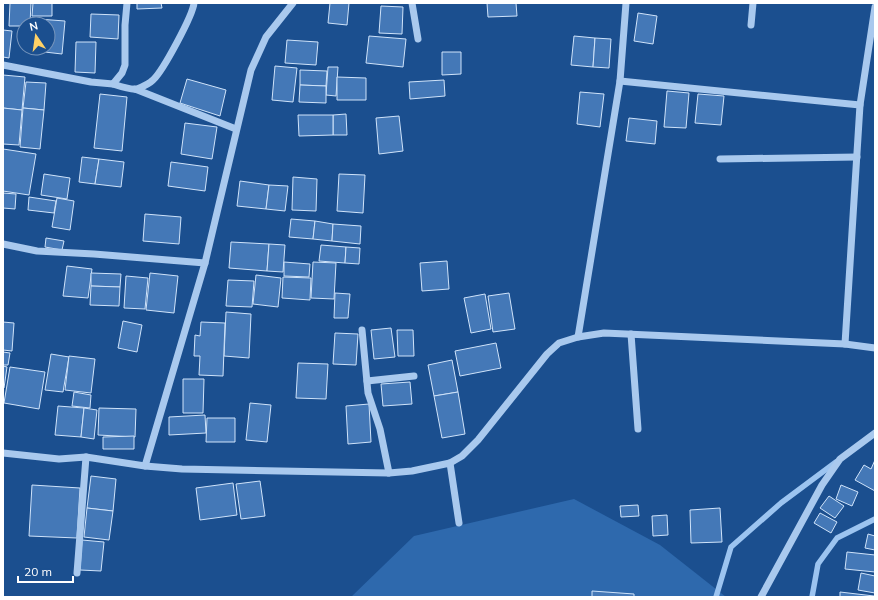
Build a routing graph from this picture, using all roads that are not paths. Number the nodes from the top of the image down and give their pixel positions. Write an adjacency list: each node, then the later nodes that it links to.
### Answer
1 (127, 3): 12 (street)
2 (194, 3): 13 (street)
3 (293, 3): 15 (street)
4 (412, 3): 9 (street)
5 (626, 3): 11 (street)
6 (753, 3): 8 (street)
7 (875, 7): 14 (street)
8 (751, 25)
9 (418, 39)
10 (3, 65): 12 (street)
11 (620, 81): 14 (street); 22 (street)
12 (113, 84): 13 (street)
13 (135, 89): 15 (street)
14 (860, 105): 16 (street)
15 (236, 128): 19 (street)
16 (857, 158): 17 (street); 23 (street)
17 (720, 159)
18 (3, 244): 19 (street)
19 (205, 263): 32 (street)
20 (362, 330): 26 (street)
21 (631, 334): 22 (street); 23 (street); 27 (street)
22 (578, 337): 31 (street)
23 (845, 344): 24 (street)
24 (875, 348)
25 (414, 376): 26 (street)
26 (367, 381): 33 (street)
27 (638, 429)
28 (875, 434): 36 (street)
29 (3, 454): 30 (street)
30 (86, 457): 32 (street); 35 (street)
31 (450, 463): 33 (street); 34 (street)
32 (145, 466): 33 (street)
33 (389, 473)
34 (459, 523)
35 (77, 573)
36 (761, 597)

